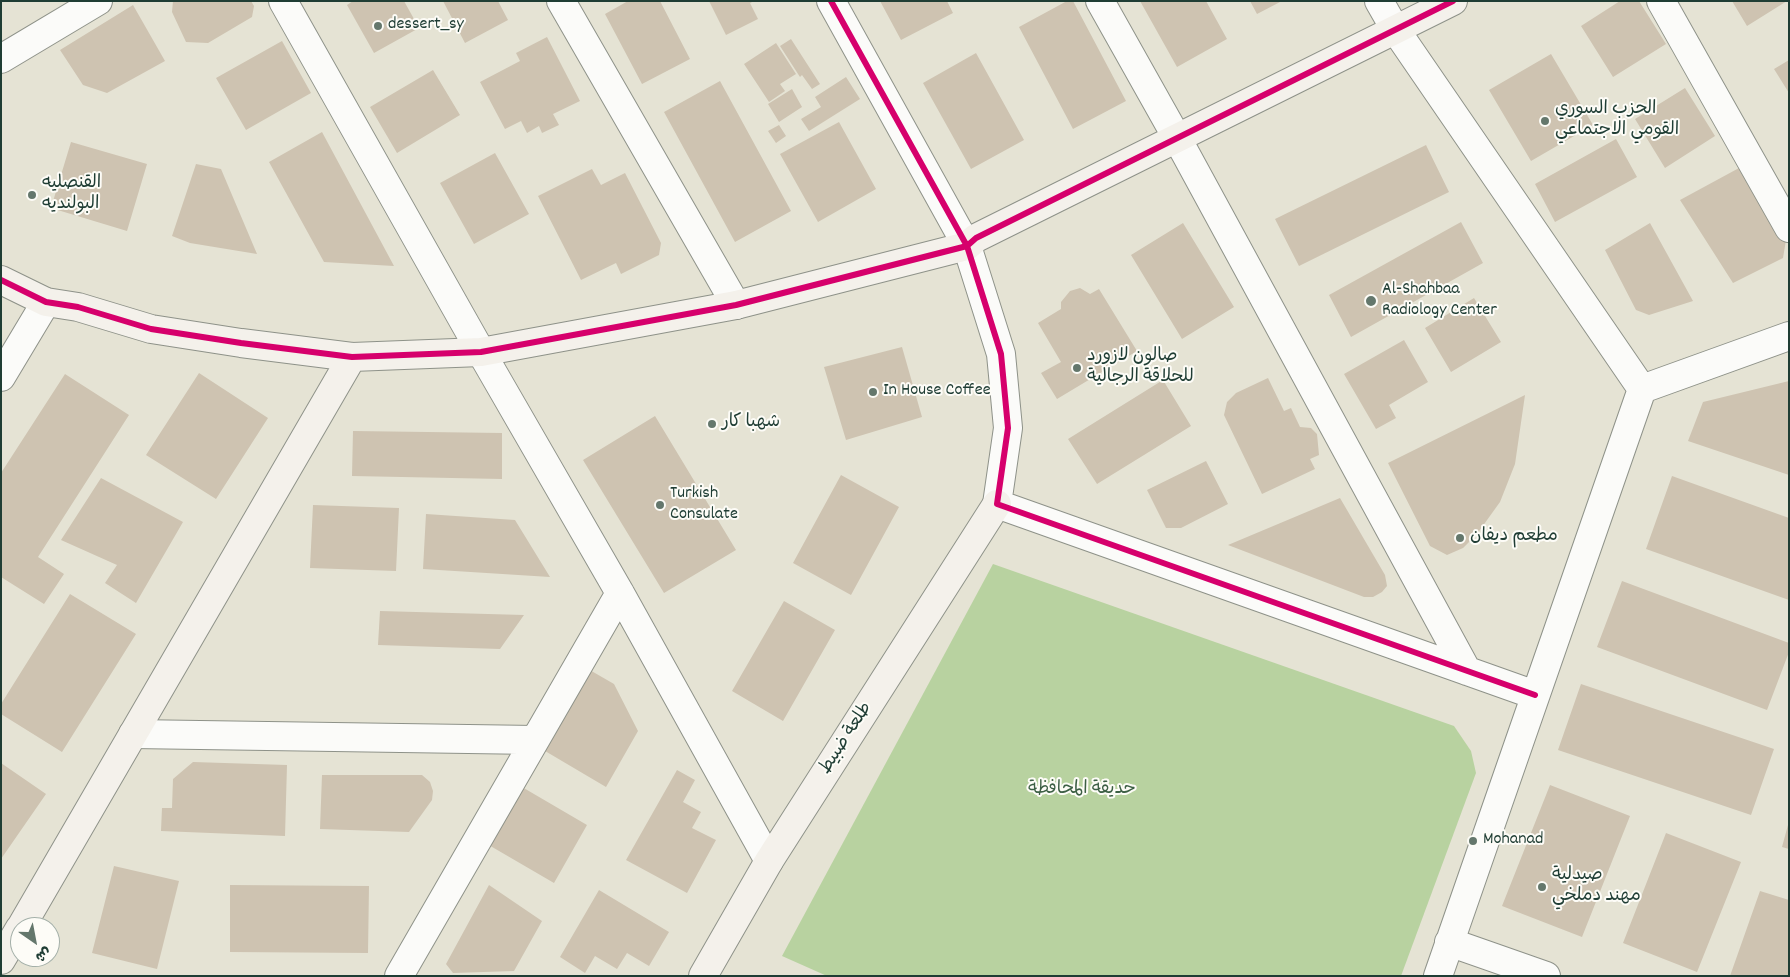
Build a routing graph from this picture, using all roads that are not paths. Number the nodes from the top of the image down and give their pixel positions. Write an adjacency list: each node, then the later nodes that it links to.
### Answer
1 (98, 1): 10 (street)
2 (283, 1): 18 (street)
3 (561, 1): 16 (street)
4 (831, 1): 13 (street)
5 (1100, 1): 11 (street)
6 (1379, 1): 9 (street)
7 (1453, 1): 9 (street)
8 (1661, 1): 12 (street)
9 (1395, 29): 11 (street); 21 (street)
10 (1, 59)
11 (1177, 138): 13 (street); 24 (street)
12 (1789, 228)
13 (968, 246): 16 (street); 22 (street)
14 (1, 280): 15 (street)
15 (46, 302): 19 (street); 20 (street)
16 (736, 305): 18 (street)
17 (1789, 336): 21 (street)
18 (480, 352): 19 (street); 23 (street)
19 (352, 358): 26 (street)
20 (1, 377)
21 (1642, 389): 25 (street)
22 (997, 504): 24 (street); 28 (street, طلعة ضبيط)
23 (620, 593): 27 (street); 28 (street)
24 (1467, 671): 25 (street)
25 (1535, 695): 30 (street)
26 (133, 734): 27 (street); 29 (street)
27 (535, 740): 34 (street)
28 (769, 861): 33 (street, طلعة ضبيط)
29 (26, 917)
30 (1449, 942): 35 (street); 36 (street)
31 (10, 945): 32 (street)
32 (1, 960)
33 (712, 973)
34 (399, 976)
35 (1438, 976)
36 (1546, 976)

